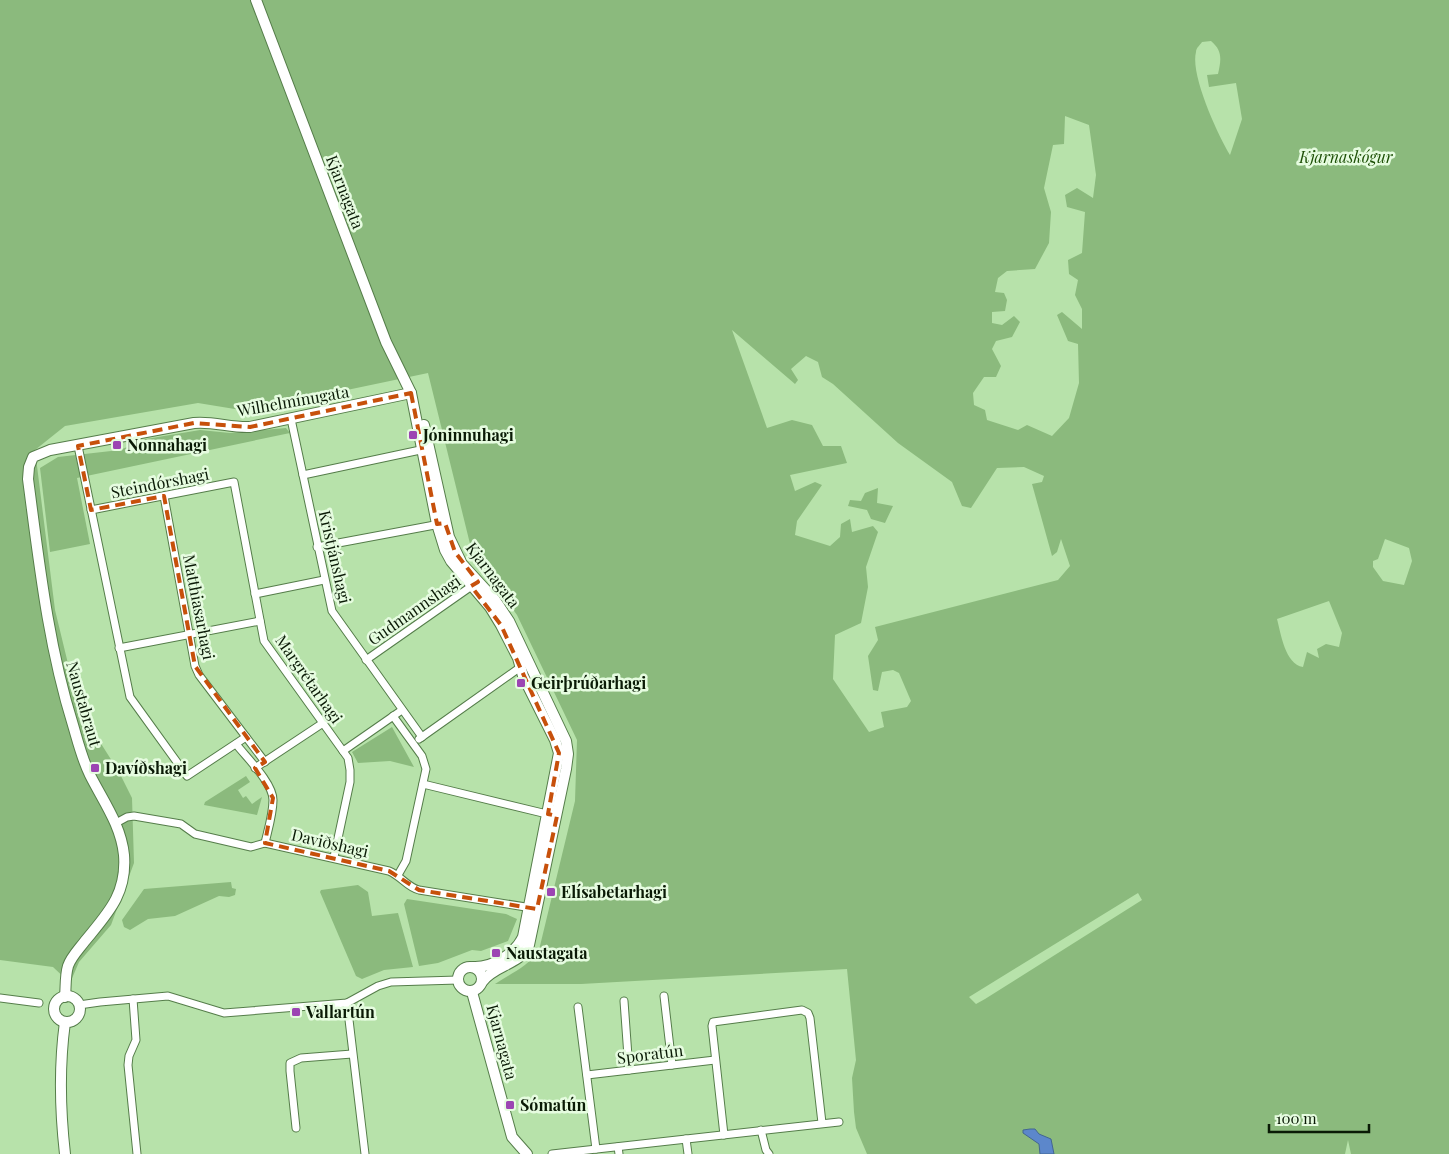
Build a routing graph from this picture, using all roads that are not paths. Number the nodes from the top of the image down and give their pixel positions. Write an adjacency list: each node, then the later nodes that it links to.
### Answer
1 (256, 0): 2 (street, Kjarnagata)
2 (411, 393): 3 (street, Wilhelmínugata); 5 (street, Kjarnagata)
3 (291, 419): 4 (street, Wilhelmínugata); 7 (street, Kristjánshagi)
4 (78, 446): 6 (street, Wilhelmínugata); 10 (street)
5 (426, 449): 7 (street); 11 (street, Kjarnagata)
6 (33, 457): 33 (street, Naustabraut)
7 (303, 475): 12 (street, Kristjánshagi)
8 (234, 482): 9 (street, Steindórshagi); 15 (street, Margrétarhagi)
9 (164, 496): 10 (street, Steindórshagi); 17 (street, Matthiasarhagi)
10 (91, 510): 18 (street)
11 (441, 523): 12 (street); 14 (street, Kjarnagata)
12 (317, 546): 13 (street, Kristjánshagi)
13 (324, 580): 15 (street); 19 (street, Kristjánshagi)
14 (475, 584): 19 (street, Gudmannshagi); 20 (street, Kjarnagata)
15 (255, 594): 16 (street, Margrétarhagi)
16 (260, 621): 17 (street); 23 (street, Margrétarhagi)
17 (189, 635): 18 (street); 24 (street, Matthiasarhagi)
18 (119, 648): 27 (street)
19 (366, 660): 21 (street, Kristjánshagi)
20 (525, 664): 25 (street); 32 (street, Kjarnagata)
21 (402, 710): 22 (street); 25 (street, Kristjánshagi)
22 (393, 716): 26 (street); 28 (street)
23 (323, 723): 28 (street, Margrétarhagi); 29 (street)
24 (246, 737): 27 (street); 29 (street, Matthiasarhagi)
25 (422, 737): 26 (street)
26 (413, 743): 31 (street)
27 (236, 744): 30 (street)
28 (343, 751): 35 (street, Margrétarhagi)
29 (265, 762): 30 (street)
30 (255, 768): 34 (street)
31 (422, 784): 32 (street); 36 (street)
32 (552, 815): 37 (street, Kjarnagata)
33 (116, 823): 34 (street, Daviðshagi); 43 (street, Naustabraut)
34 (265, 843): 35 (street, Daviðshagi)
35 (334, 857): 36 (street, Daviðshagi)
36 (398, 875): 37 (street, Daviðshagi)
37 (533, 908): 38 (street, Kjarnagata); 40 (street, Kjarnagata)
38 (473, 967): 39 (street); 40 (street)
39 (458, 980): 41 (street); 48 (street)
40 (482, 982): 41 (street)
41 (472, 992): 68 (street, Kjarnagata)
42 (664, 996): 54 (street)
43 (66, 997): 49 (street); 51 (street)
44 (0, 998): 47 (street)
45 (133, 999): 48 (street); 49 (street); 66 (street)
46 (624, 1001): 55 (street)
47 (39, 1003)
48 (347, 1003): 52 (street)
49 (79, 1005): 51 (street)
50 (578, 1007): 56 (street)
51 (65, 1022): 65 (street)
52 (352, 1054): 59 (street); 67 (street)
53 (715, 1060): 54 (street, Sporatún); 58 (street); 61 (street)
54 (672, 1065): 55 (street, Sporatún)
55 (629, 1070): 56 (street, Sporatún)
56 (588, 1074): 63 (street)
57 (839, 1122): 58 (street)
58 (822, 1123): 60 (street)
59 (296, 1128)
60 (761, 1130): 61 (street); 71 (street)
61 (724, 1134): 62 (street)
62 (686, 1139): 64 (street); 70 (street)
63 (596, 1149): 64 (street); 69 (street)
64 (618, 1150)
65 (66, 1154)
66 (137, 1154)
67 (365, 1154)
68 (527, 1154)
69 (552, 1154)
70 (688, 1154)
71 (769, 1154)

